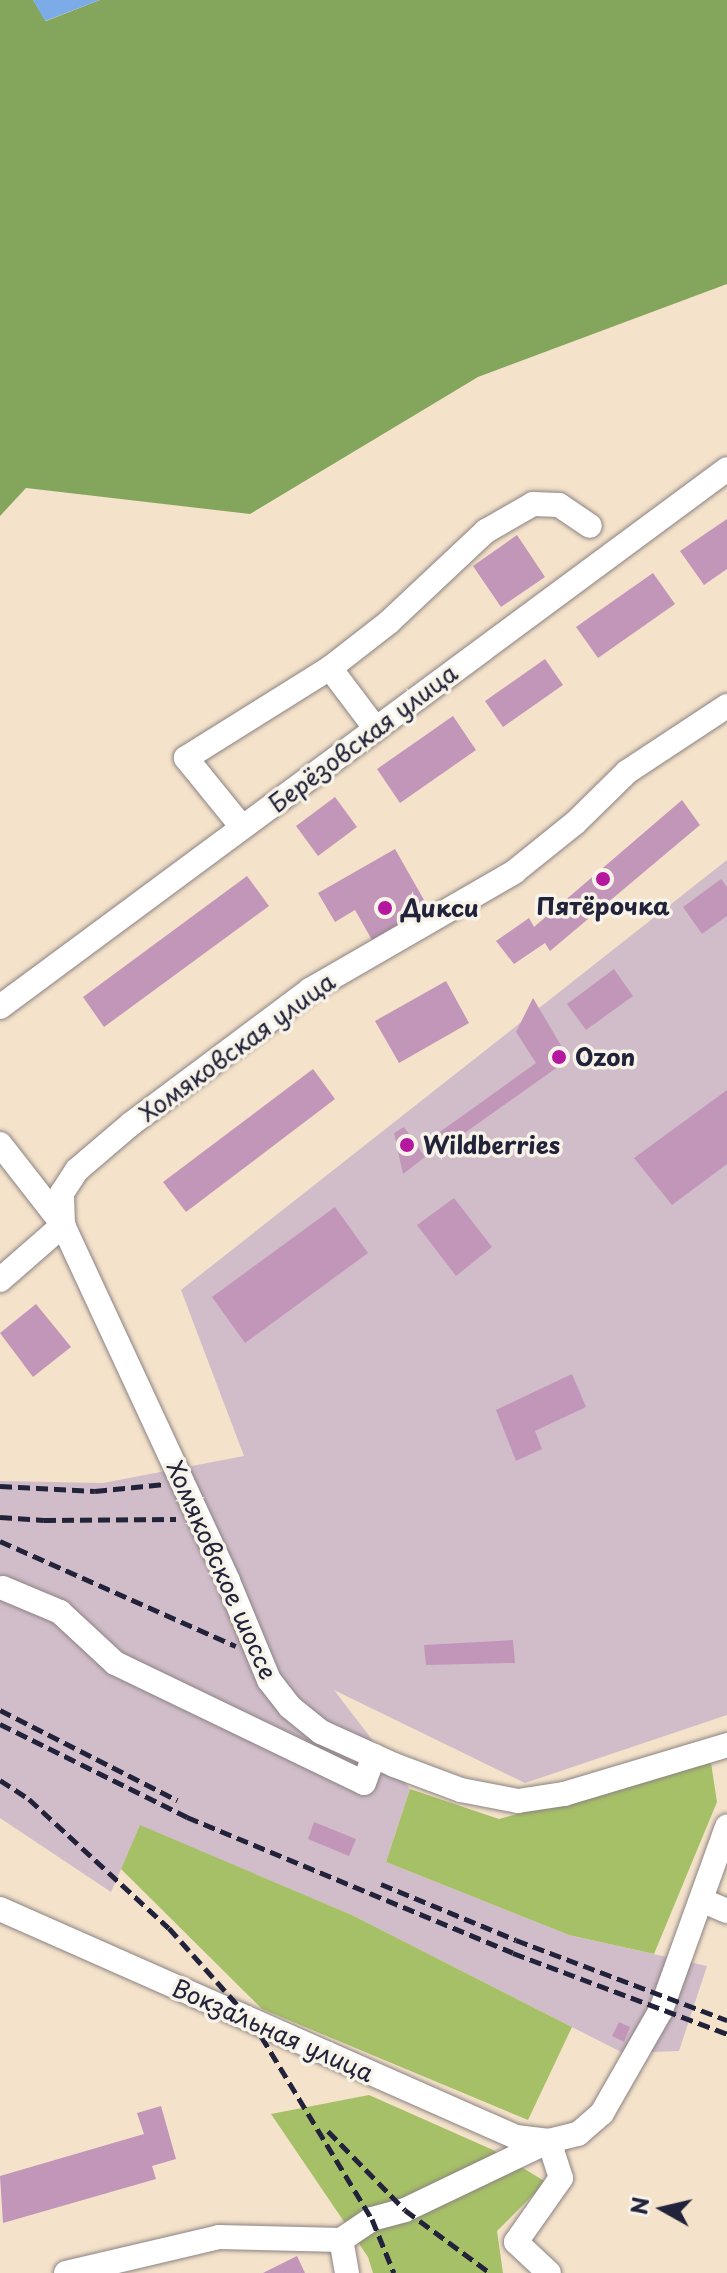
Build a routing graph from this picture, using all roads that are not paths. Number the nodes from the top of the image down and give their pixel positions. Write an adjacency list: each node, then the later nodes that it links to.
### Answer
1 (727, 469): 3 (street, Берёзовская улица)
2 (590, 526): 3 (street); 4 (street); 5 (street)
3 (628, 542): 4 (street, Берёзовская улица)
4 (590, 570): 7 (street, Берёзовская улица)
5 (330, 668): 7 (street); 8 (street)
6 (727, 706): 11 (street, Хомяковская улица)
7 (376, 729): 8 (street, Берёзовская улица)
8 (242, 827): 9 (street, Берёзовская улица)
9 (0, 1007)
10 (0, 1144): 11 (street, Хомяковское шоссе)
11 (63, 1225): 12 (street); 15 (street, Хомяковское шоссе)
12 (0, 1280)
13 (3, 1588): 15 (street)
14 (727, 1745): 15 (street, Хомяковское шоссе)
15 (374, 1756)
16 (727, 1827): 17 (street)
17 (701, 1900): 19 (street); 20 (street)
18 (0, 1909): 20 (street, Вокзальная улица)
19 (727, 1911)
20 (549, 2141): 21 (street); 24 (street)
21 (341, 2240): 22 (street); 23 (street)
22 (66, 2273)
23 (347, 2273)
24 (549, 2273)

